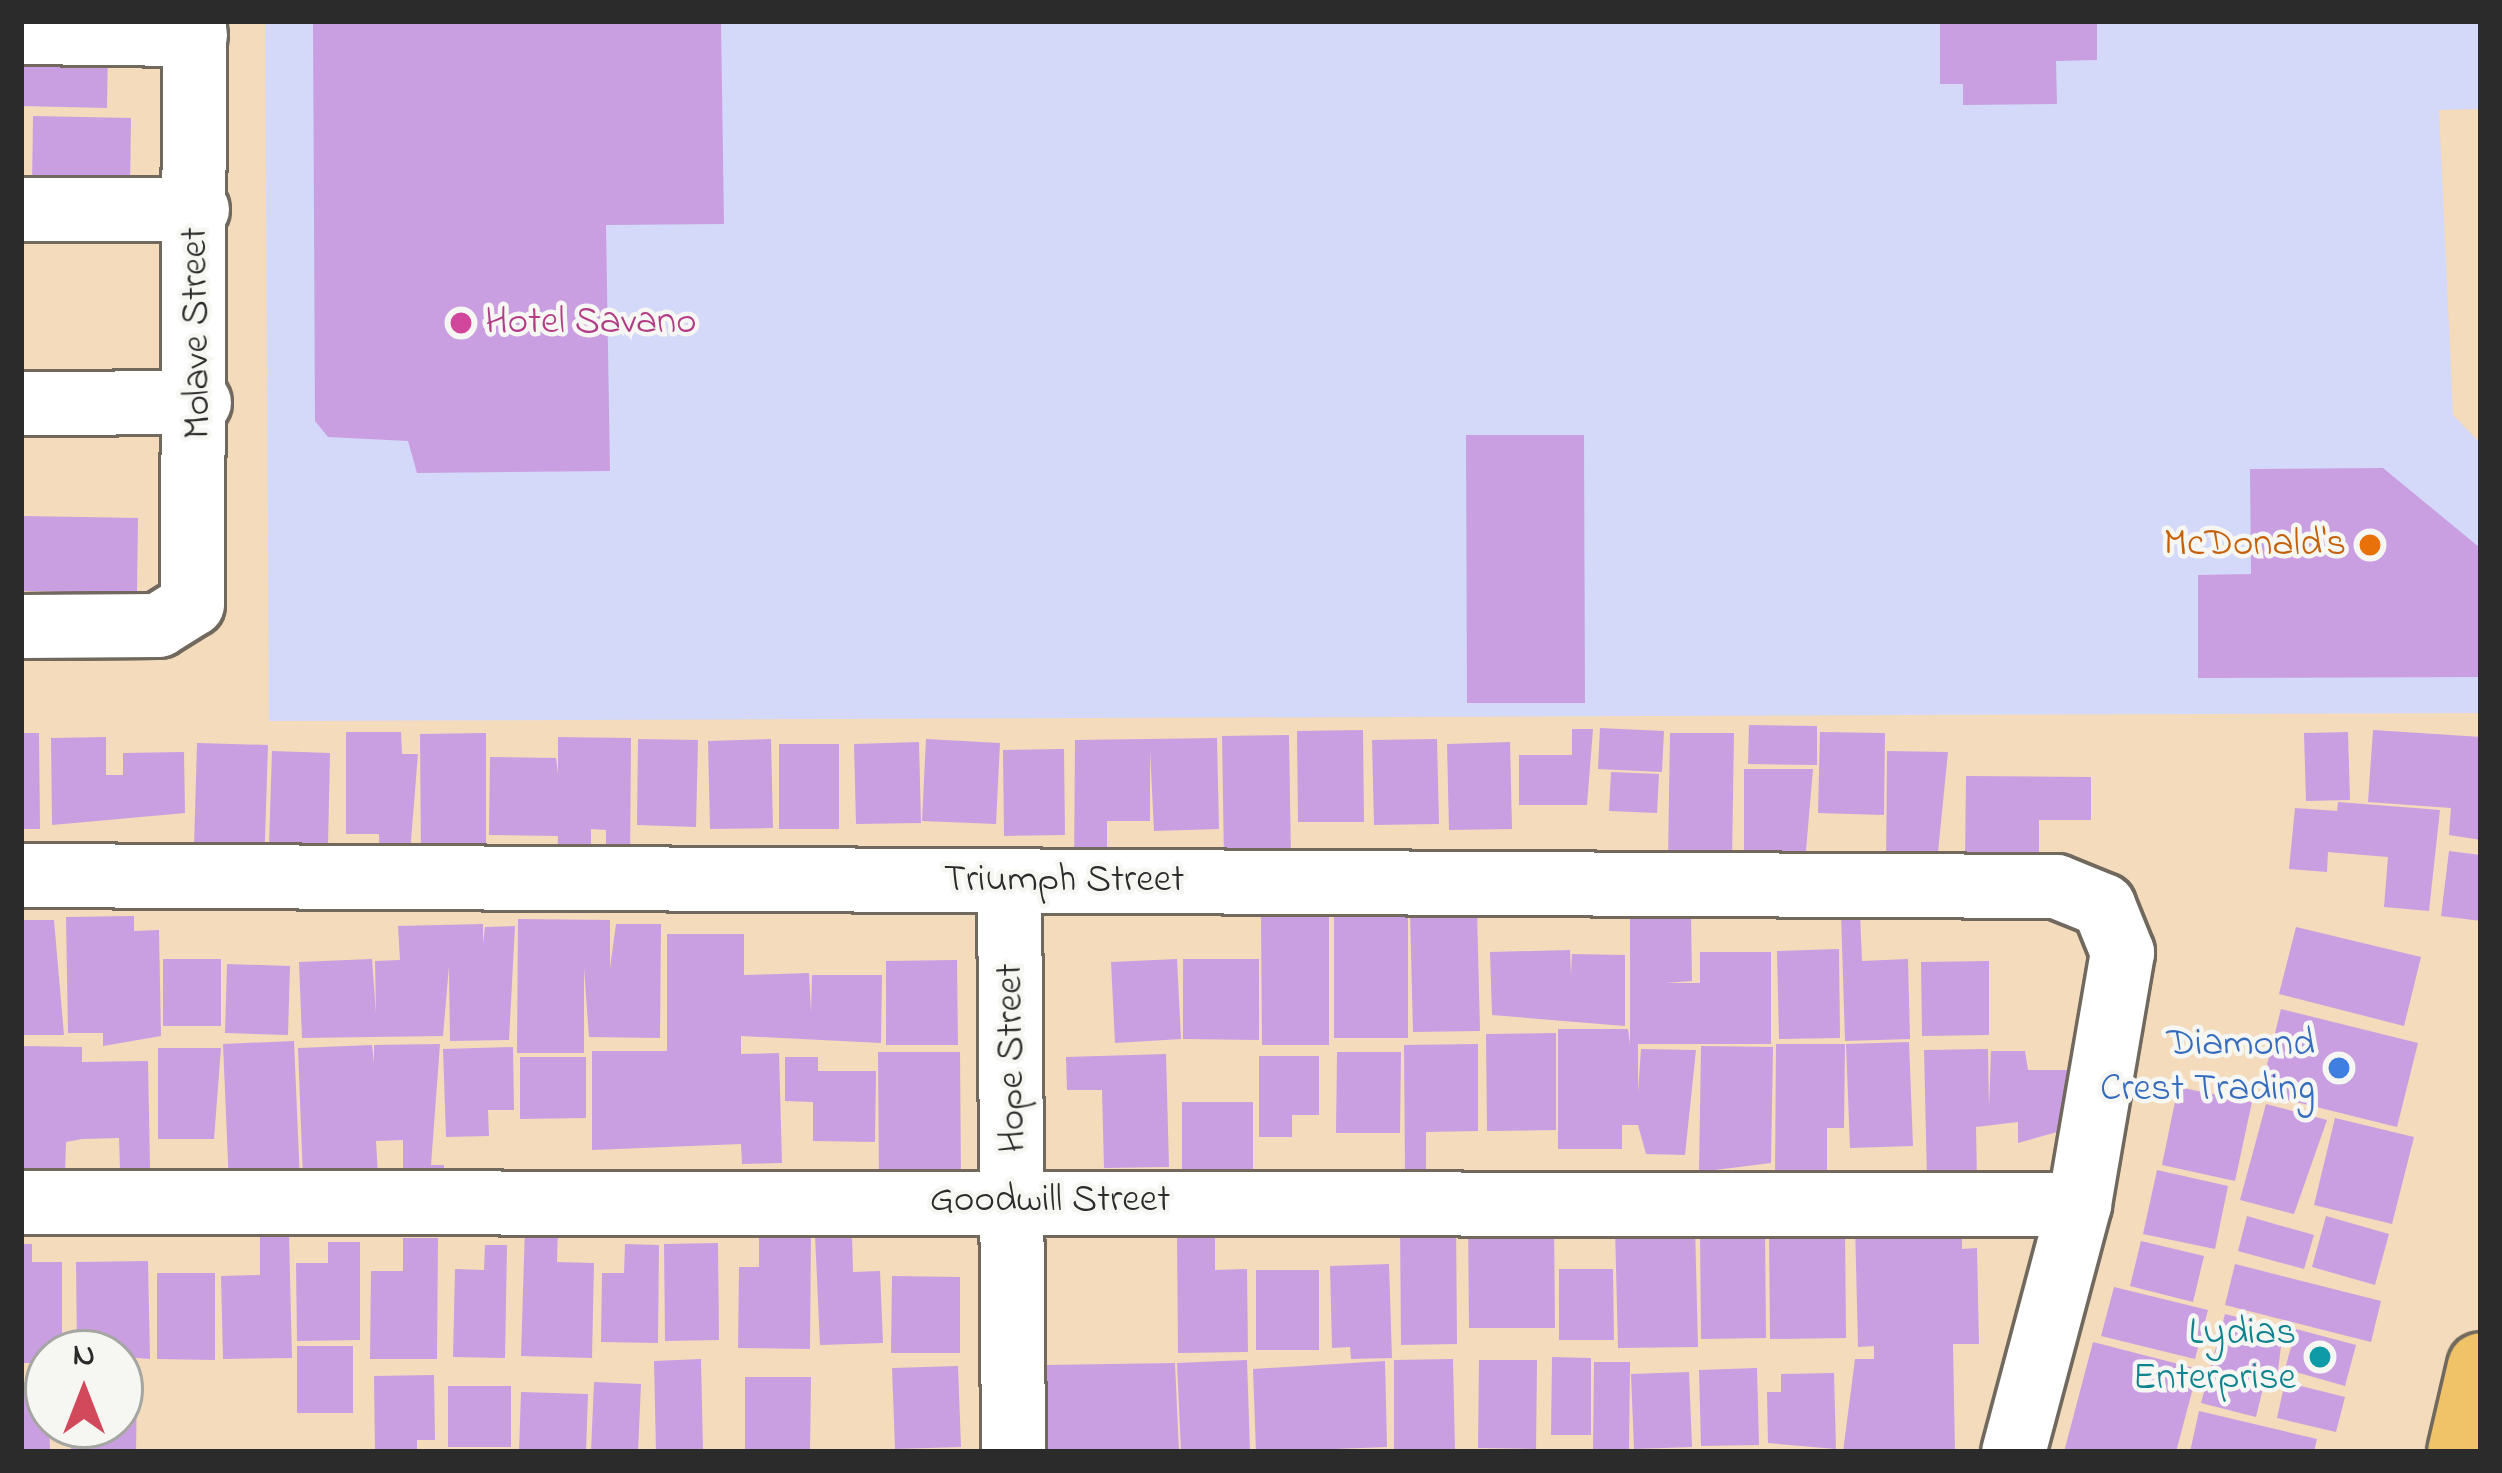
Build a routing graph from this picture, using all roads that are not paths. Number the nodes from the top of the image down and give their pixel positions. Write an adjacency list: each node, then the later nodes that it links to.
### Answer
1 (195, 28): 2 (street); 4 (street, Molave Street)
2 (21, 32)
3 (21, 209): 4 (street)
4 (197, 209): 5 (street, Molave Street)
5 (199, 401): 6 (street); 7 (street, Molave Street)
6 (21, 403)
7 (21, 626)
8 (21, 875): 9 (street, Triumph Street)
9 (1009, 881): 10 (street, Hope Street); 12 (street, Triumph Street)
10 (1017, 1201): 11 (street, Goodwill Street); 12 (street, Goodwill Street); 14 (street, Hope Street)
11 (21, 1202)
12 (2079, 1204): 15 (street)
13 (2481, 1366): 16 (main road)
14 (1013, 1452)
15 (2013, 1452)
16 (2462, 1452)

